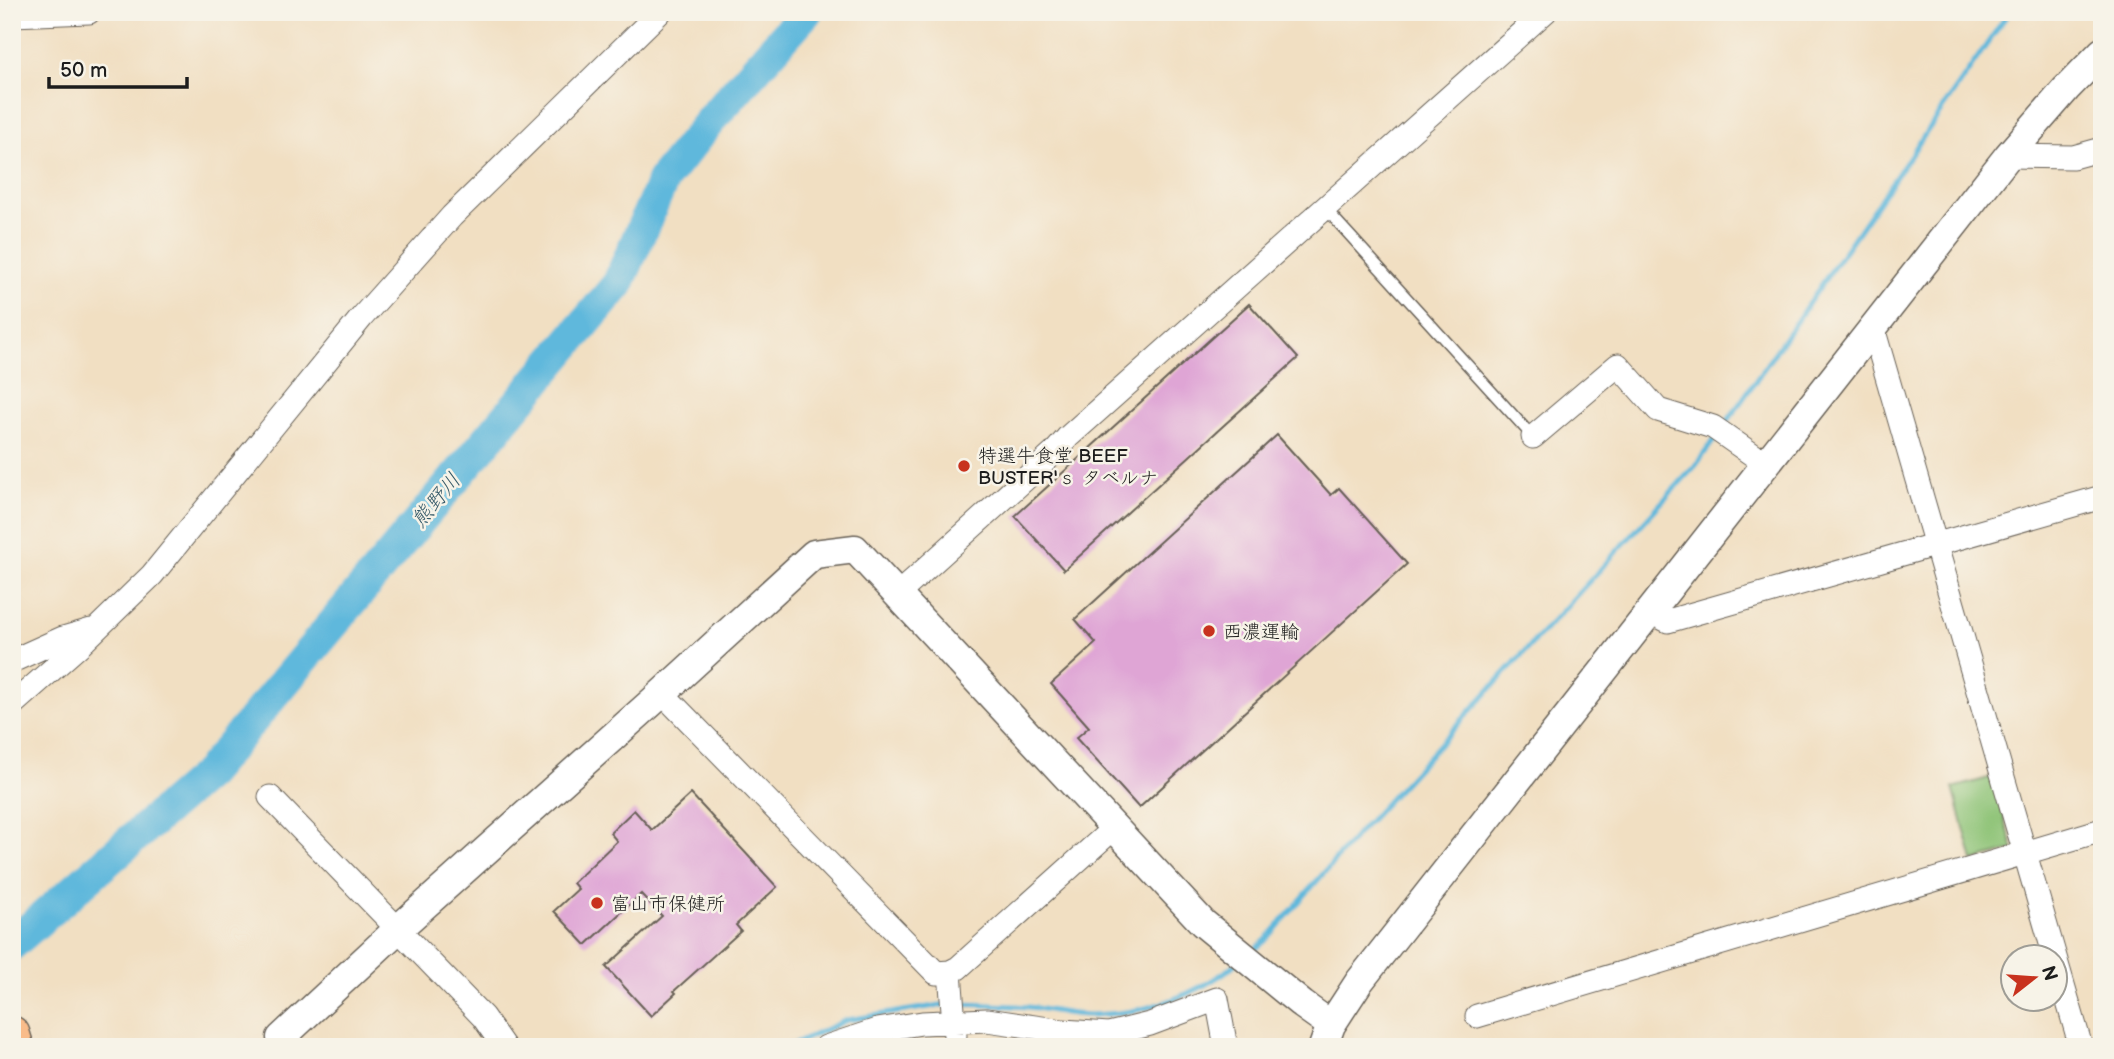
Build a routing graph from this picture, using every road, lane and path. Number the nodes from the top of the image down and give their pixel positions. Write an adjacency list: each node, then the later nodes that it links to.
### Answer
1 (89, 12): 4 (street)
2 (660, 12): 16 (street)
3 (1545, 12): 8 (street)
4 (12, 15)
5 (2102, 52): 7 (street)
6 (2102, 149): 7 (street)
7 (2008, 156): 9 (street)
8 (1324, 207): 10 (lane); 14 (street)
9 (1873, 328): 11 (street); 13 (street)
10 (1533, 437): 11 (street)
11 (1766, 464): 15 (street)
12 (2102, 497): 13 (street)
13 (1935, 543): 15 (street); 23 (street)
14 (898, 593): 18 (street); 21 (street)
15 (1650, 612): 28 (street)
16 (97, 628): 17 (street); 19 (street)
17 (12, 661)
18 (662, 693): 24 (street); 25 (street)
19 (12, 705)
20 (270, 797): 24 (street)
21 (1115, 827): 25 (street); 28 (street)
22 (2102, 831): 23 (street)
23 (2025, 852): 26 (street); 33 (street)
24 (398, 929): 29 (street); 30 (street)
25 (950, 972): 27 (street)
26 (1476, 1016)
27 (954, 1029): 31 (street); 32 (street)
28 (1327, 1036)
29 (281, 1044)
30 (504, 1047)
31 (825, 1047)
32 (1226, 1047)
33 (2081, 1047)

